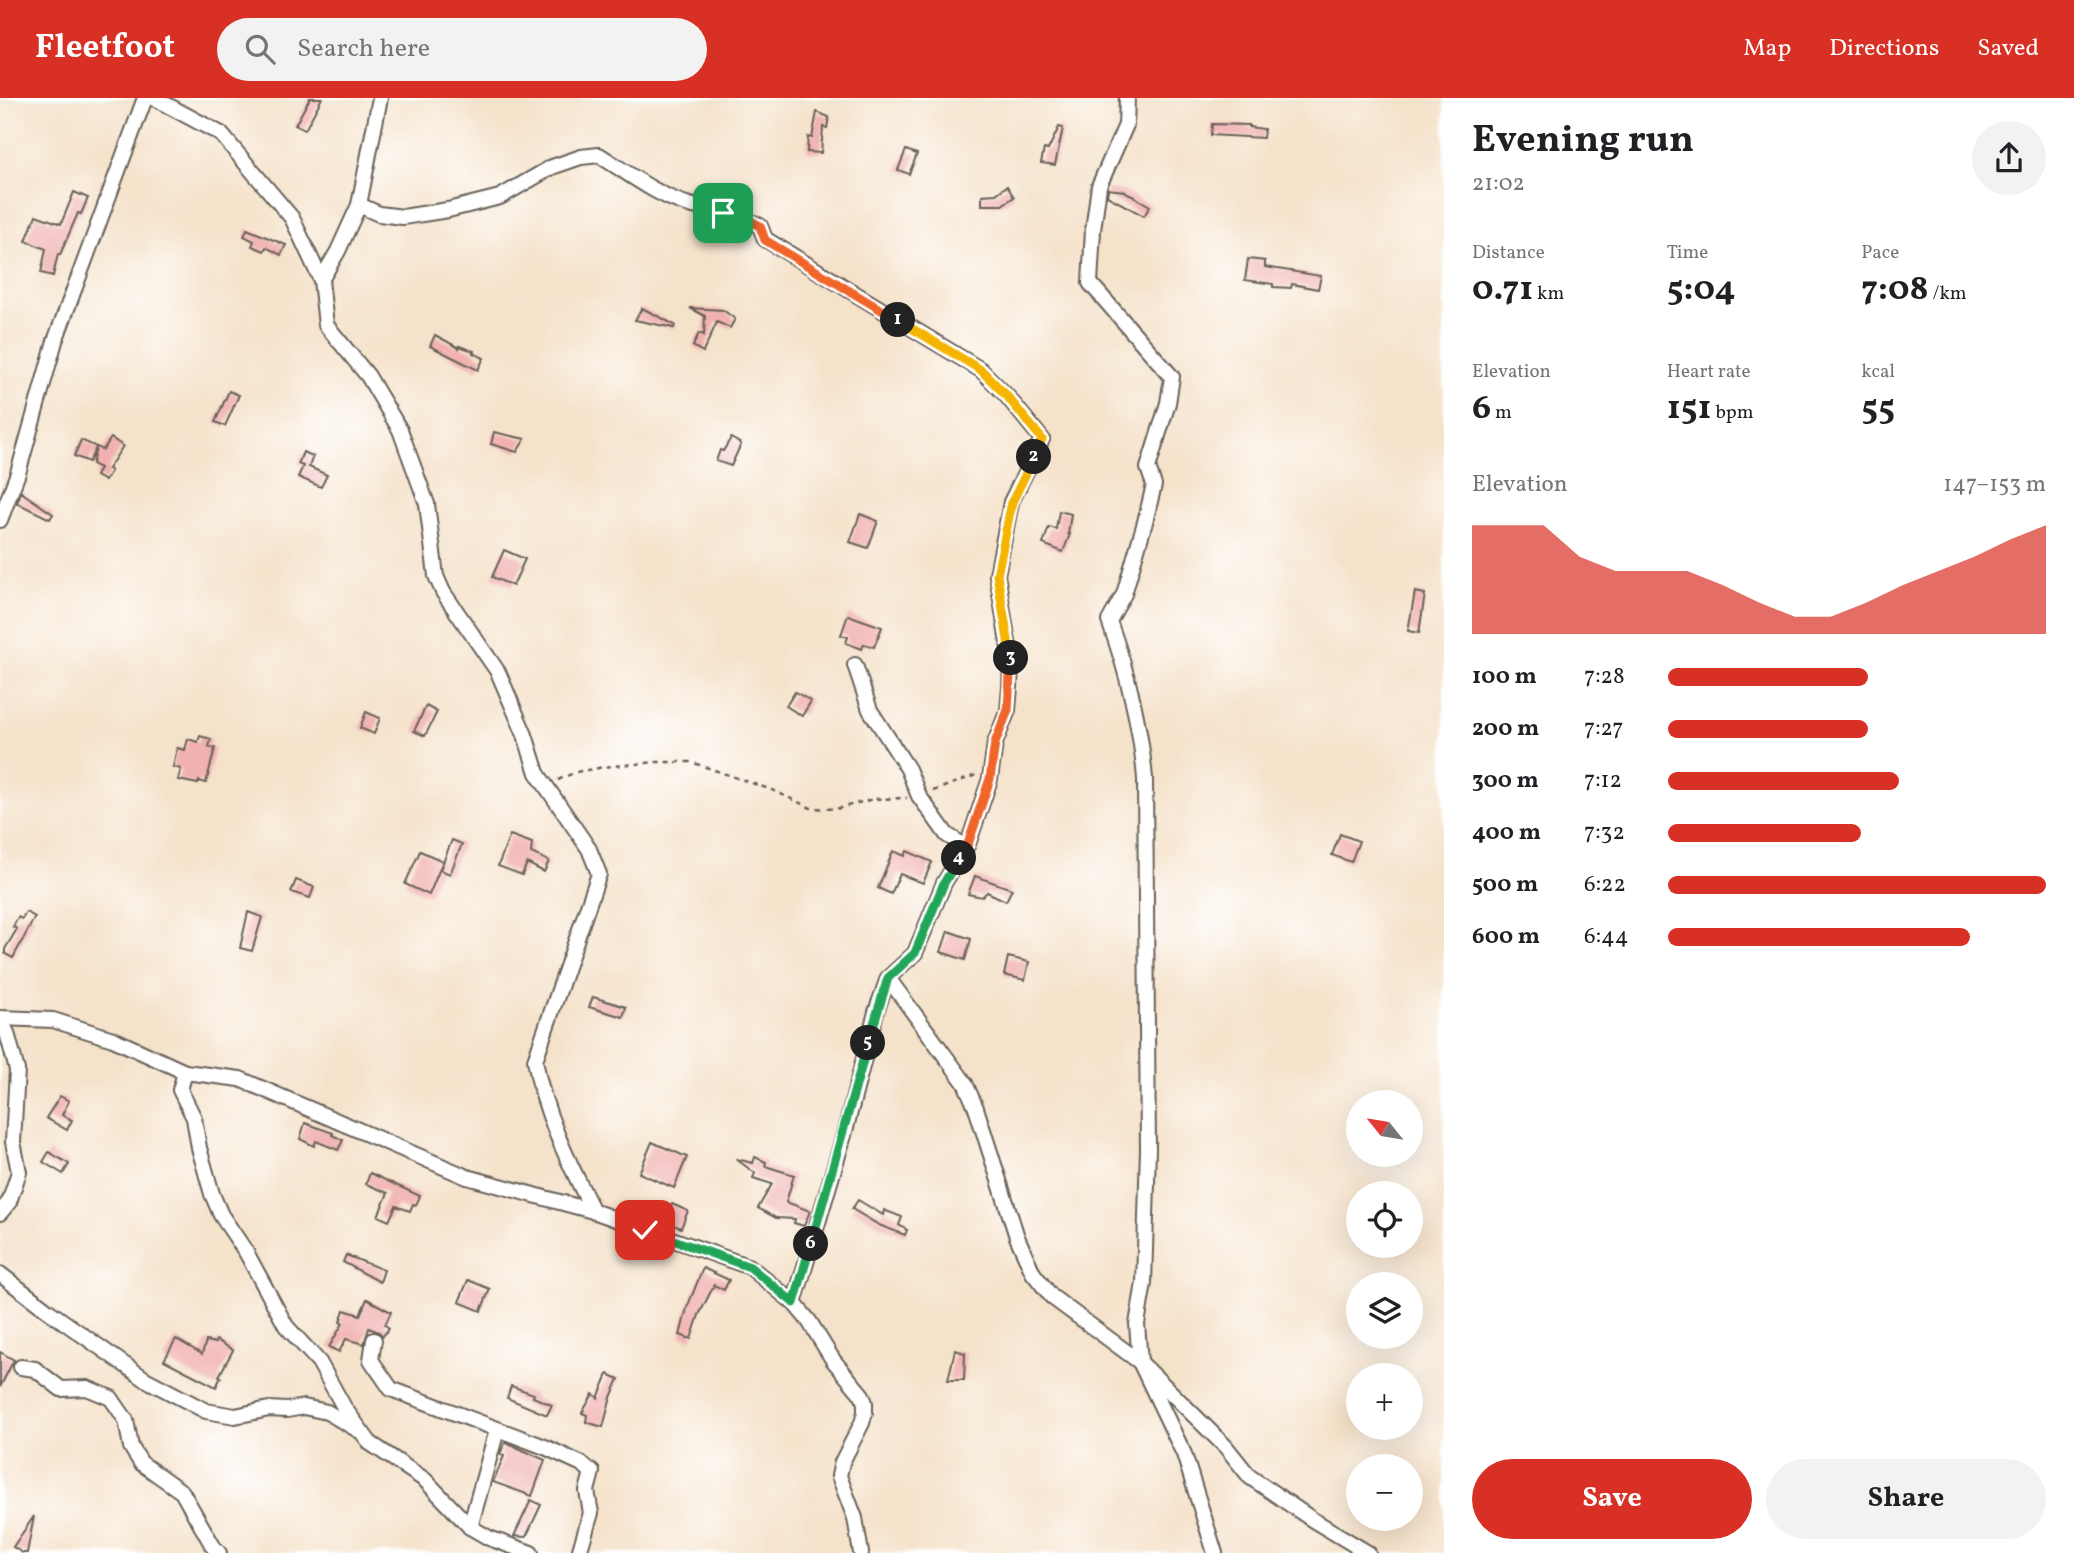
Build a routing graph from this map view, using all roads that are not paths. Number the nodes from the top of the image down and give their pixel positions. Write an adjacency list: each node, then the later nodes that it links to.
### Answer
1 (145, 98): 7 (street)
2 (154, 98): 6 (street)
3 (380, 98): 5 (street)
4 (1127, 98): 18 (street)
5 (359, 205): 6 (street); 9 (street)
6 (321, 280): 13 (street)
7 (0, 520)
8 (855, 665): 9 (street)
9 (966, 847): 10 (street)
10 (888, 978): 16 (street); 18 (street)
11 (0, 1018): 12 (street); 14 (street)
12 (185, 1072): 13 (street); 21 (street)
13 (593, 1211): 16 (street)
14 (0, 1213)
15 (0, 1274): 21 (street)
16 (794, 1303): 26 (street)
17 (374, 1340): 20 (street)
18 (1140, 1362): 27 (street); 28 (street)
19 (20, 1367): 23 (street)
20 (497, 1430): 22 (street); 25 (street)
21 (362, 1432): 22 (street)
22 (470, 1527): 24 (street)
23 (219, 1553)
24 (531, 1553)
25 (579, 1553)
26 (861, 1553)
27 (1215, 1553)
28 (1368, 1553)

